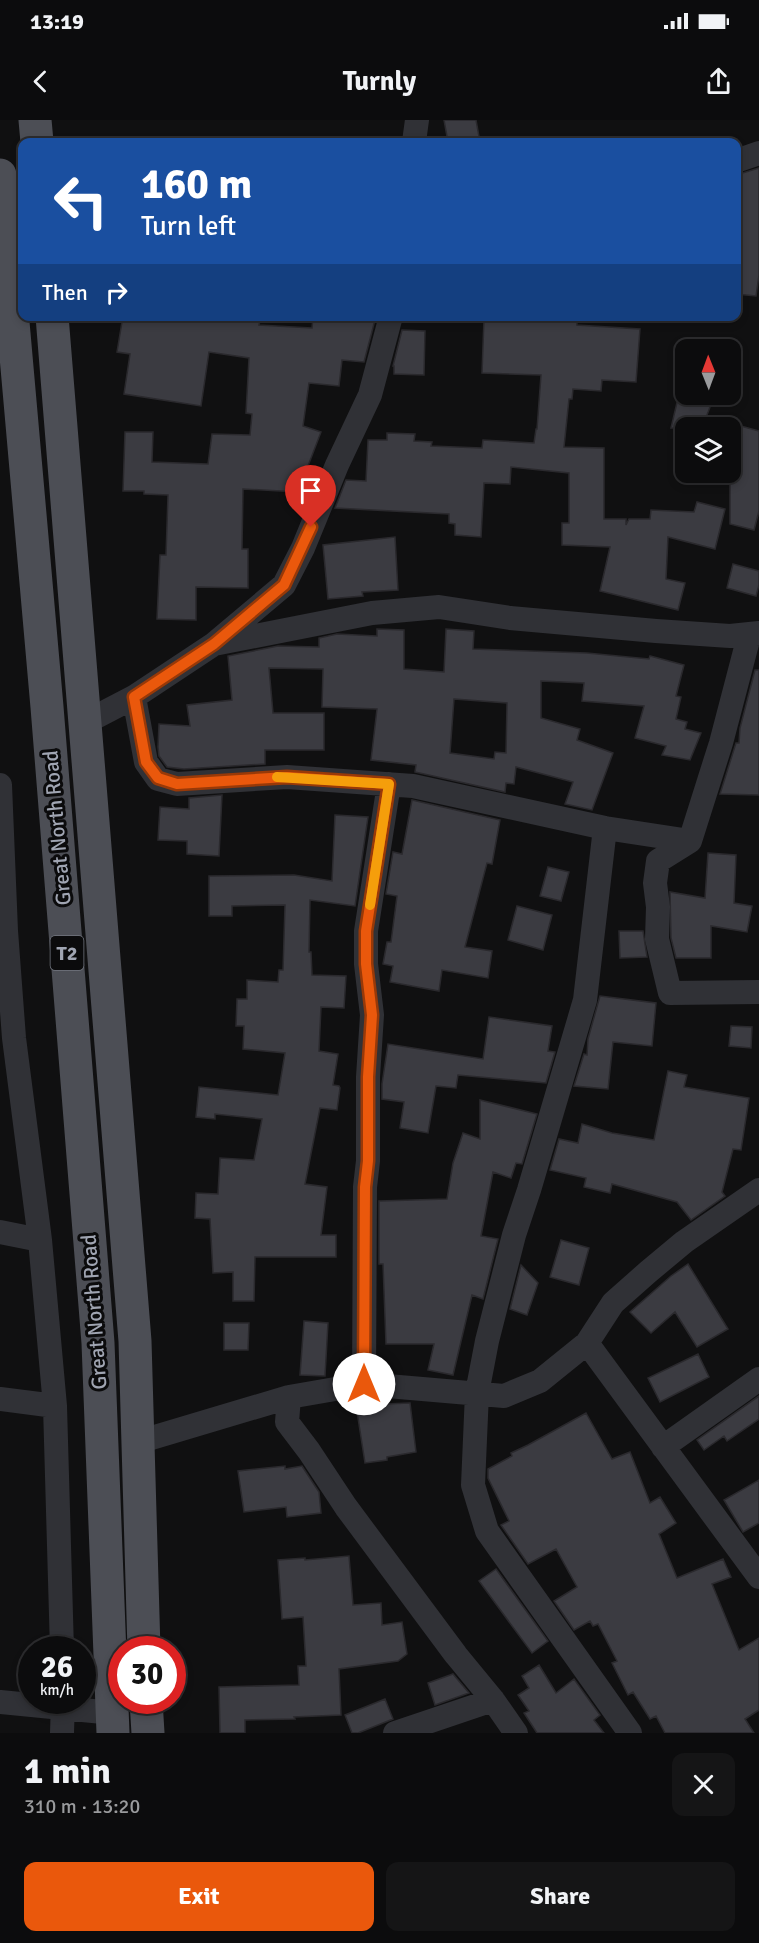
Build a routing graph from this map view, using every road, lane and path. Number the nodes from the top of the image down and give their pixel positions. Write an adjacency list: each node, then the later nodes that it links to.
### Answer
1 (35, 120): 3 (main road)
2 (417, 120): 4 (street)
3 (37, 138)
4 (415, 138)
5 (759, 153): 6 (street)
6 (741, 159)
7 (0, 175): 41 (main road, Great North Road / T2)
8 (52, 321): 13 (main road, Great North Road / T2)
9 (390, 321): 11 (street)
10 (754, 634): 11 (street); 17 (street)
11 (214, 644): 12 (street)
12 (134, 697): 13 (street); 14 (street)
13 (86, 722): 30 (main road, Great North Road / T2)
14 (389, 784): 16 (street); 25 (street)
15 (0, 786): 18 (street)
16 (605, 828): 17 (street); 26 (street)
17 (690, 842): 19 (street)
18 (3, 931): 22 (street)
19 (759, 992)
20 (759, 1190): 23 (street)
21 (0, 1232): 22 (street)
22 (40, 1240): 29 (street)
23 (587, 1343): 26 (street); 31 (street)
24 (759, 1379): 31 (street)
25 (364, 1384): 26 (street); 27 (street)
26 (477, 1393): 46 (street)
27 (288, 1397): 30 (street); 35 (street)
28 (0, 1399): 29 (street)
29 (55, 1406): 33 (street)
30 (138, 1442): 34 (main road, Great North Road / T2)
31 (663, 1447): 32 (street)
32 (759, 1577)
33 (62, 1636)
34 (144, 1636)
35 (493, 1700): 44 (street); 45 (street)
36 (0, 1702): 37 (street)
37 (18, 1703)
38 (63, 1714): 42 (street)
39 (88, 1714): 41 (street)
40 (147, 1714): 43 (main road)
41 (113, 1723)
42 (62, 1733)
43 (148, 1733)
44 (395, 1733)
45 (516, 1733)
46 (630, 1733)

